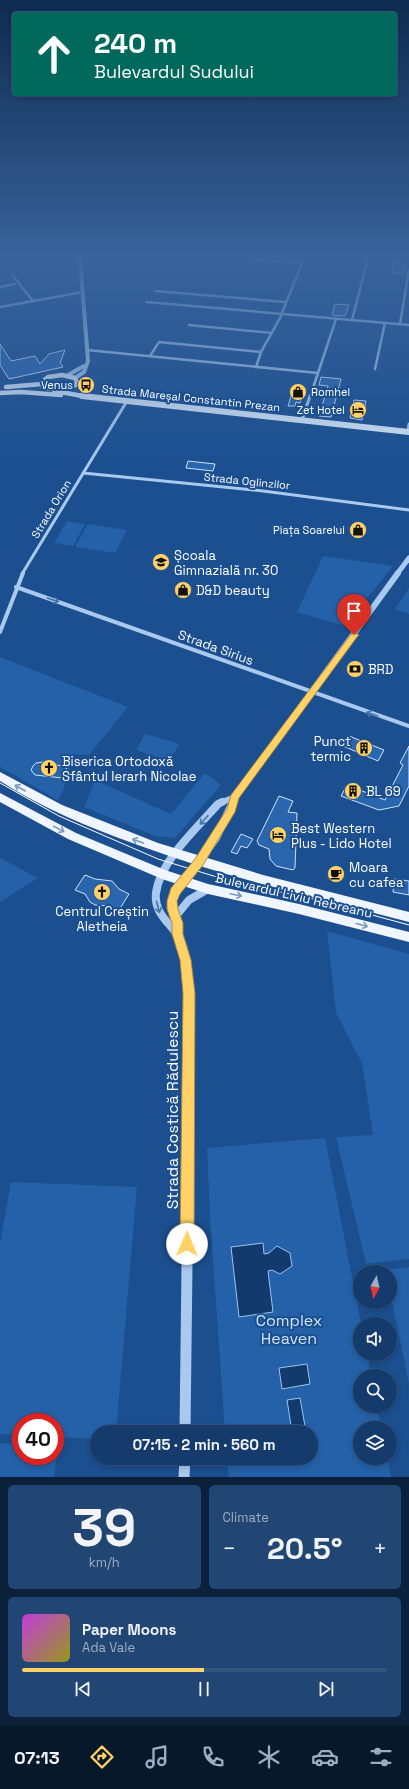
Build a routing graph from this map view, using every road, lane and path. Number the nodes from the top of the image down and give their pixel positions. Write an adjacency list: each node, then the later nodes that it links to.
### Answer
1 (85, 327): 7 (street)
2 (200, 327): 6 (street)
3 (275, 327): 6 (street)
4 (333, 327): 13 (street)
5 (384, 327): 12 (street)
6 (272, 333): 8 (street)
7 (87, 350): 9 (street); 10 (street)
8 (261, 352): 9 (street); 11 (street)
9 (150, 356): 11 (street)
10 (88, 361): 14 (street); 16 (street)
11 (256, 367): 13 (street)
12 (375, 369)
13 (318, 373): 24 (street)
14 (68, 375): 15 (main road); 16 (main road)
15 (46, 378): 17 (main road); 18 (main road)
16 (75, 378): 19 (main road)
17 (42, 384): 18 (main road); 20 (main road, Strada Mareșal Constantin Prezan)
18 (3, 387)
19 (72, 388): 20 (main road); 22 (main road, Strada Mareșal Constantin Prezan)
20 (55, 391): 22 (main road, Strada Mareșal Constantin Prezan)
21 (0, 393): 22 (main road)
22 (88, 397): 23 (main road, Strada Mareșal Constantin Prezan)
23 (127, 401): 24 (main road, Strada Mareșal Constantin Prezan); 27 (street, Strada Orion)
24 (302, 420): 26 (main road, Strada Mareșal Constantin Prezan)
25 (409, 424): 26 (street)
26 (408, 432)
27 (83, 473): 28 (street, Strada Oglinzilor); 30 (street, Strada Orion)
28 (409, 510)
29 (409, 558): 32 (street, Strada Costică Rădulescu)
30 (16, 587): 31 (street, Strada Orion); 32 (street, Strada Sirius, one-way to 32)
31 (0, 632)
32 (312, 693): 33 (street, Strada Sirius, one-way to 32); 36 (street, Strada Costică Rădulescu)
33 (409, 726)
34 (0, 776): 37 (main road, Bulevardul Liviu Rebreanu, one-way to 34)
35 (0, 797): 39 (main road, Bulevardul Liviu Rebreanu, one-way to 39)
36 (235, 797): 37 (street, Strada Costică Rădulescu, one-way to 37); 38 (street, Strada Costică Rădulescu)
37 (175, 854): 38 (main road, Bulevardul Liviu Rebreanu); 39 (street, Strada Costică Rădulescu)
38 (199, 862): 40 (street, Strada Costică Rădulescu); 43 (main road, Bulevardul Liviu Rebreanu)
39 (162, 874): 40 (main road, Bulevardul Liviu Rebreanu); 44 (street, Strada Costică Rădulescu, one-way to 44)
40 (185, 882): 41 (main road, Bulevardul Liviu Rebreanu); 42 (street, Strada Costică Rădulescu)
41 (208, 889): 42 (street); 45 (main road, Bulevardul Liviu Rebreanu, one-way to 45)
42 (175, 917): 44 (street, Strada Costică Rădulescu)
43 (409, 917)
44 (177, 934): 46 (street, Strada Costică Rădulescu)
45 (409, 937)
46 (185, 1425)
47 (185, 1465): 48 (street)
48 (184, 1477)

